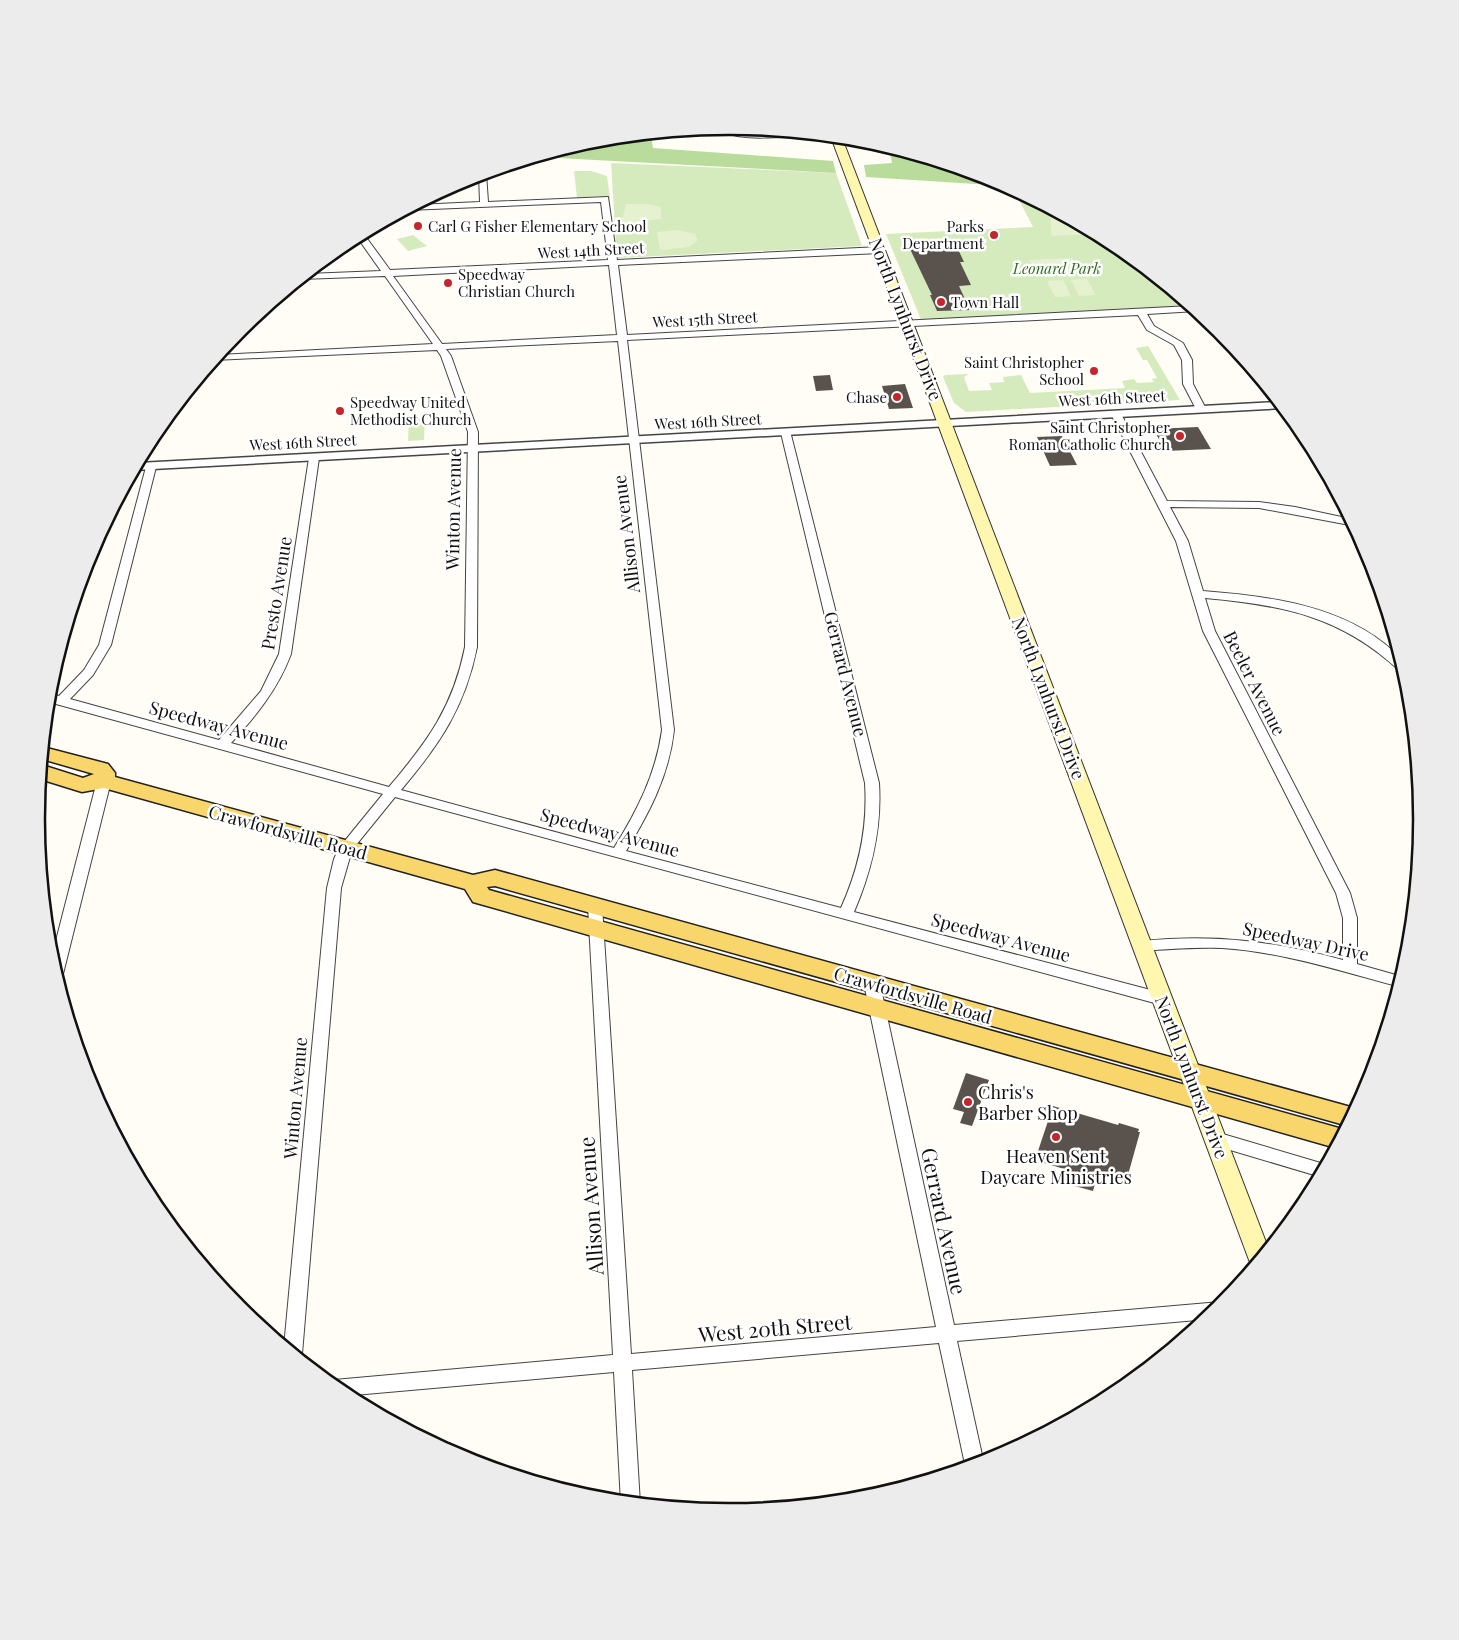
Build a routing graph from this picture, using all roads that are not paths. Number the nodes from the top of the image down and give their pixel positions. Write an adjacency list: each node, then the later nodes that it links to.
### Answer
1 (839, 145): 6 (main road, North Lynhurst Drive)
2 (483, 182): 3 (street)
3 (484, 205): 4 (street); 7 (street, Allison Avenue)
4 (424, 207)
5 (365, 241): 8 (street, Winton Avenue)
6 (880, 250): 7 (street, West 14th Street); 12 (main road, North Lynhurst Drive)
7 (613, 263): 8 (street, West 14th Street); 13 (street, Allison Avenue)
8 (388, 273): 9 (street, West 14th Street); 14 (street, Winton Avenue)
9 (314, 277)
10 (1186, 310): 11 (street, West 15th Street)
11 (1141, 312): 12 (street, West 15th Street); 17 (street)
12 (908, 323): 13 (street, West 15th Street); 19 (main road, North Lynhurst Drive)
13 (622, 338): 14 (street, West 15th Street); 21 (street, Allison Avenue)
14 (440, 347): 15 (street, West 15th Street); 22 (street, Winton Avenue)
15 (225, 358)
16 (1275, 405): 17 (street, West 16th Street)
17 (1201, 410): 18 (street, West 16th Street)
18 (1116, 414): 19 (street, West 16th Street); 26 (street, Beeler Avenue)
19 (946, 424): 20 (street, West 16th Street); 41 (main road, North Lynhurst Drive)
20 (786, 433): 21 (street, West 16th Street); 39 (street, Gerrard Avenue)
21 (636, 440): 22 (street, West 16th Street); 38 (street, Allison Avenue)
22 (474, 449): 23 (street, West 16th Street); 36 (street, Winton Avenue)
23 (314, 458): 24 (street, West 16th Street); 32 (street, Presto Avenue)
24 (151, 467): 25 (street, West 16th Street); 30 (street)
25 (143, 468)
26 (1163, 504): 27 (street); 28 (street, Beeler Avenue)
27 (1345, 521)
28 (1198, 594): 29 (street); 43 (street, Beeler Avenue)
29 (1395, 660)
30 (56, 698)
31 (55, 699): 32 (street, Speedway Avenue)
32 (222, 745): 36 (street, Speedway Avenue)
33 (48, 754): 35 (main road)
34 (46, 774): 35 (main road, Crawfordsville Road)
35 (104, 781): 37 (main road, Crawfordsville Road); 42 (street)
36 (391, 792): 37 (street, Winton Avenue); 38 (street, Speedway Avenue)
37 (346, 848): 40 (main road, Crawfordsville Road); 57 (street, Winton Avenue)
38 (617, 854): 39 (street, Speedway Avenue)
39 (845, 915): 46 (street, Speedway Avenue)
40 (595, 917): 45 (main road, Crawfordsville Road); 47 (main road, Crawfordsville Road); 58 (street, Allison Avenue)
41 (1142, 946): 43 (street, Speedway Drive); 46 (main road, North Lynhurst Drive)
42 (59, 958)
43 (1350, 968): 44 (street, Speedway Drive)
44 (1395, 980)
45 (872, 984): 47 (street, Gerrard Avenue); 48 (main road, Crawfordsville Road)
46 (1162, 999): 48 (main road, North Lynhurst Drive)
47 (877, 1008): 49 (main road, Crawfordsville Road); 56 (street, Gerrard Avenue)
48 (1190, 1071): 49 (main road, North Lynhurst Drive); 50 (main road, Crawfordsville Road)
49 (1200, 1100): 51 (main road, Crawfordsville Road); 52 (main road, North Lynhurst Drive)
50 (1347, 1115)
51 (1335, 1137)
52 (1216, 1140): 53 (street); 54 (main road, North Lynhurst Drive)
53 (1318, 1169)
54 (1259, 1254)
55 (1206, 1311): 56 (street, West 20th Street)
56 (946, 1334): 58 (street, West 20th Street); 60 (street, Gerrard Avenue)
57 (294, 1347)
58 (622, 1364): 59 (street, West 20th Street); 61 (street, Allison Avenue)
59 (346, 1387)
60 (973, 1459)
61 (631, 1497)

